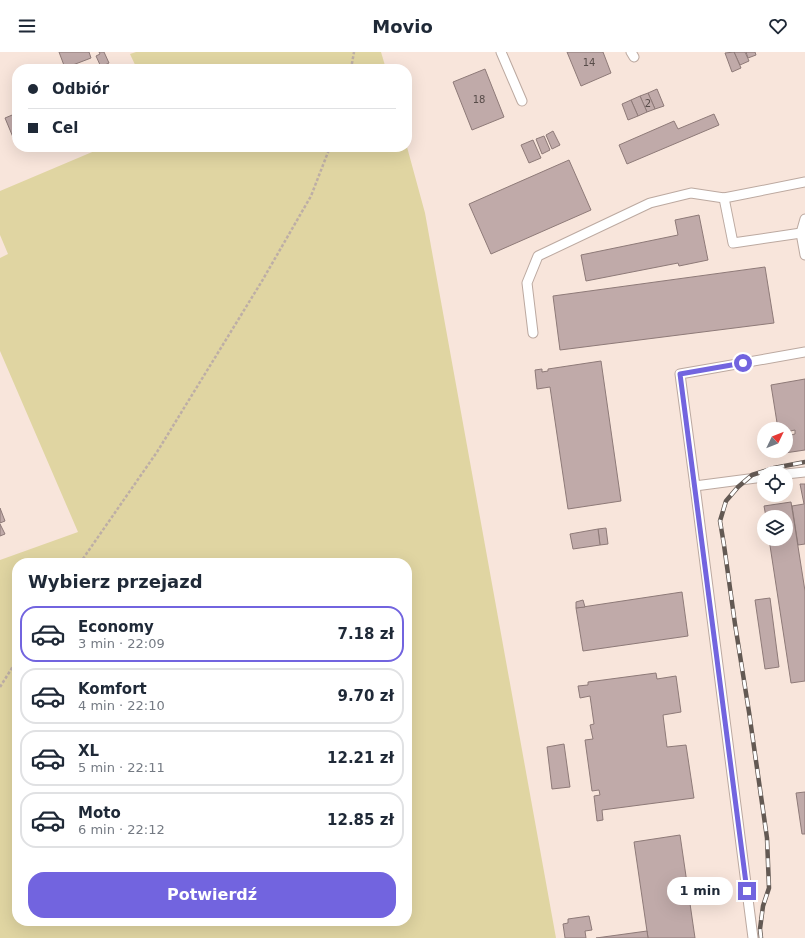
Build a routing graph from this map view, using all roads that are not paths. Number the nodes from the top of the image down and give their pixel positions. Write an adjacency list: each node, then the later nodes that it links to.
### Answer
1 (501, 52): 2 (lane)
2 (522, 101)
3 (805, 182): 4 (lane)
4 (724, 198): 6 (lane); 8 (lane)
5 (805, 219): 6 (lane)
6 (801, 233): 7 (lane)
7 (805, 255)
8 (533, 333)
9 (805, 352): 13 (lane)
10 (805, 472): 11 (lane)
11 (793, 473)
12 (757, 478): 13 (lane)
13 (695, 486): 14 (lane)
14 (753, 938)

